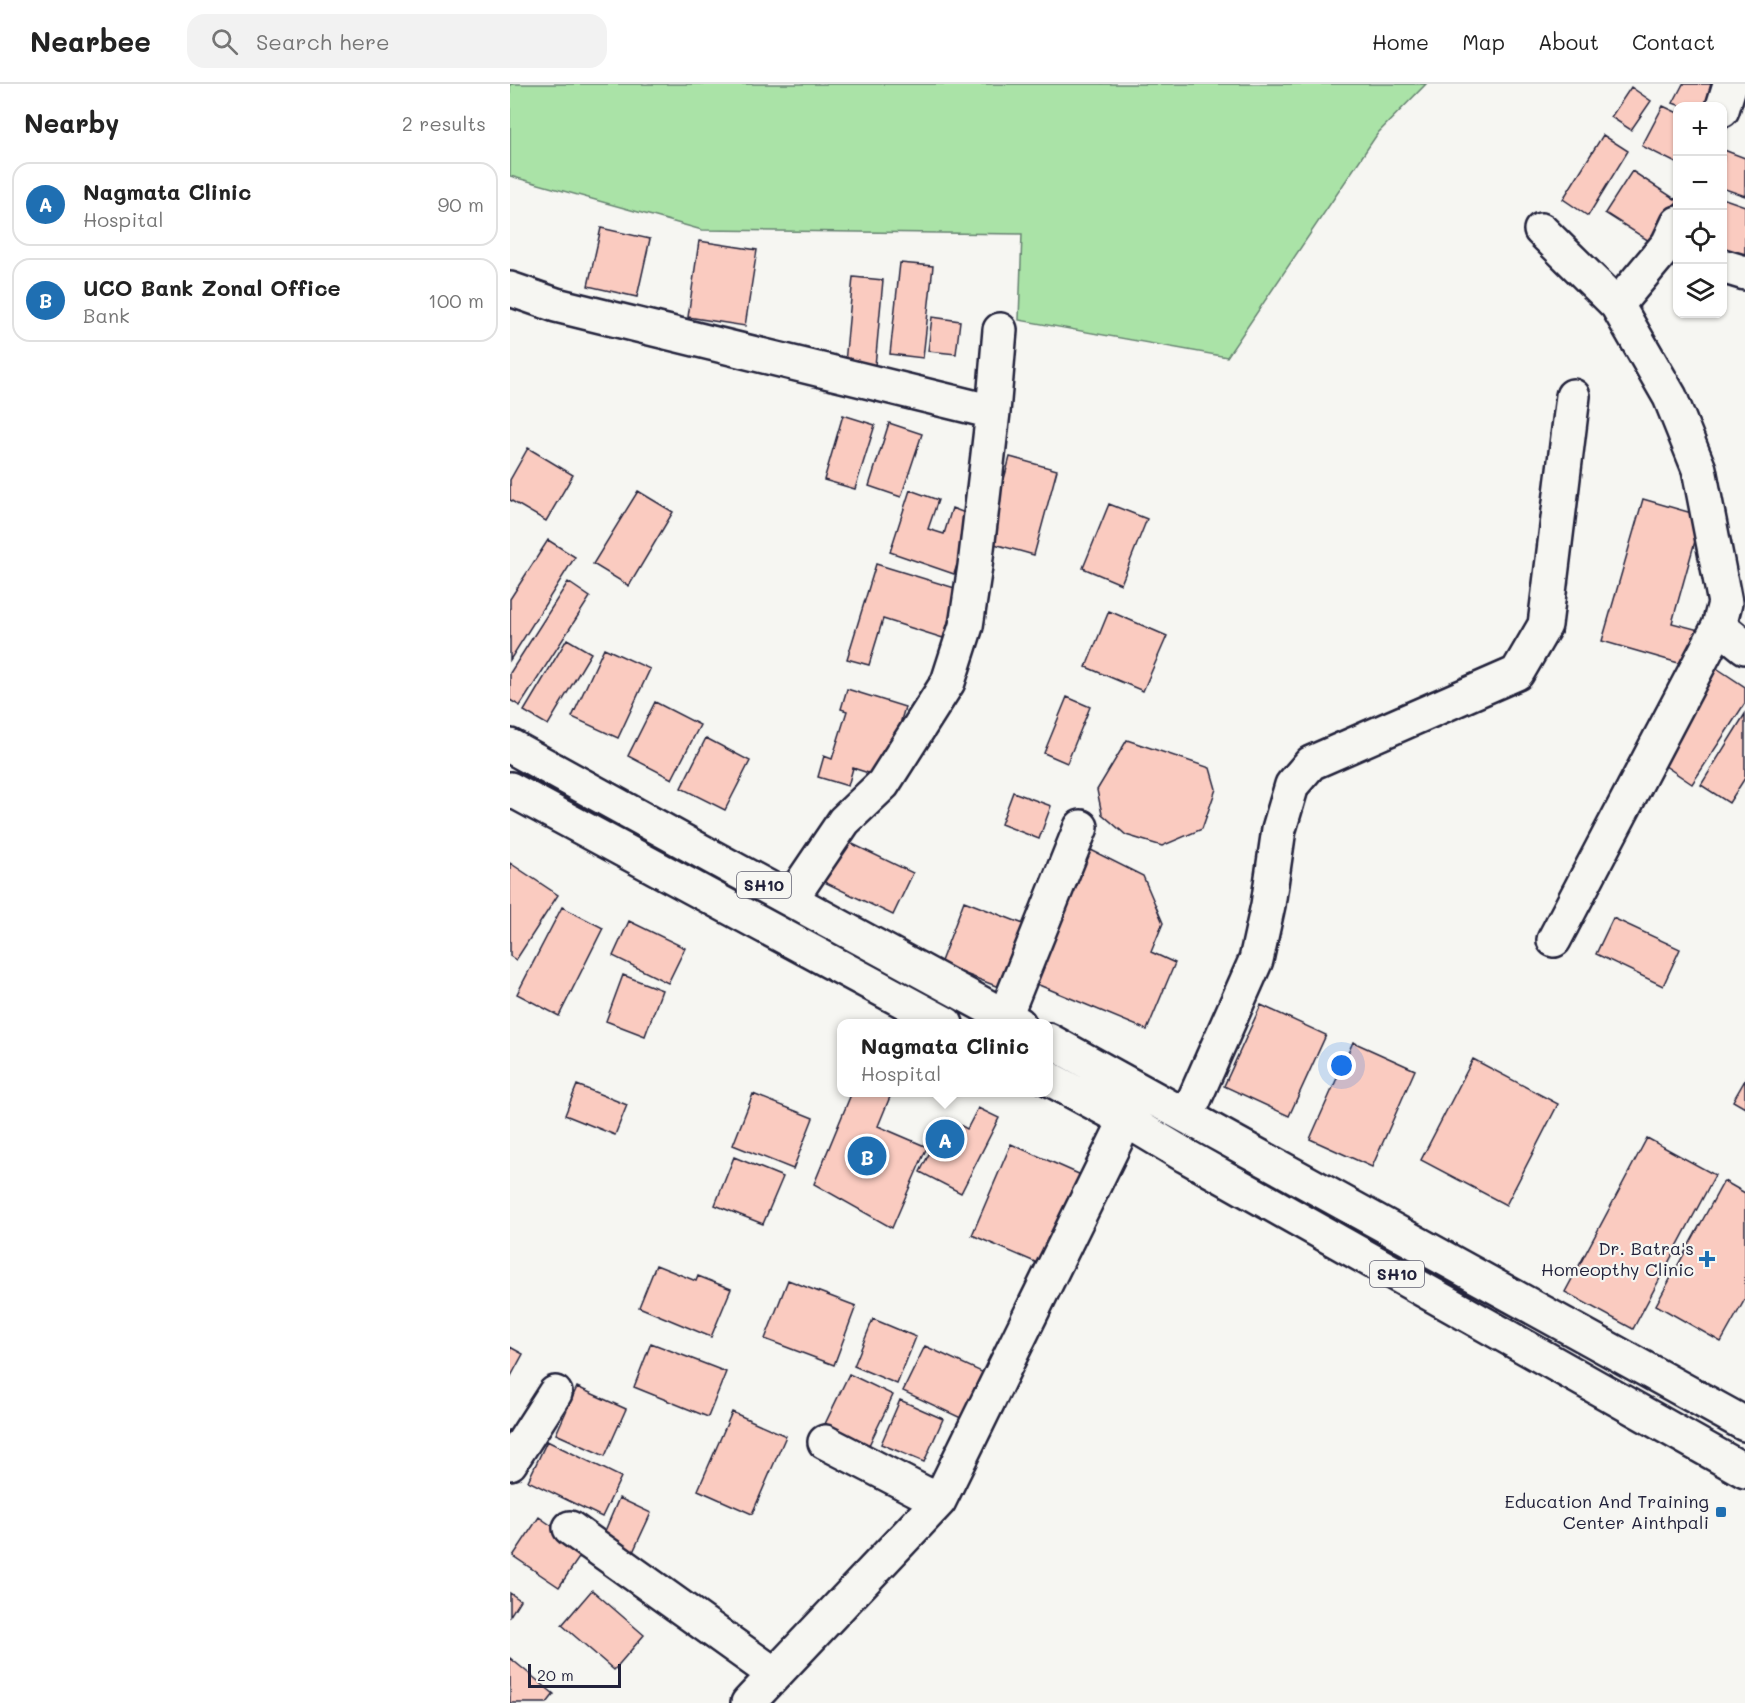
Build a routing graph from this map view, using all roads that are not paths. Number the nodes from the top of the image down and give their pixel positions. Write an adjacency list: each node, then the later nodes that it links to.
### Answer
1 (1730, 84): 2 (street)
2 (1724, 102)
3 (1541, 230): 8 (street)
4 (1673, 239): 8 (street)
5 (1727, 268): 6 (street)
6 (1745, 273)
7 (510, 288): 11 (street)
8 (1617, 305): 12 (street)
9 (1000, 330): 11 (street)
10 (1573, 396): 24 (street)
11 (993, 412): 17 (street)
12 (1719, 626): 13 (street); 18 (street)
13 (1745, 647)
14 (510, 746): 17 (street, SH10)
15 (510, 789): 19 (street, SH10)
16 (1081, 827): 21 (street)
17 (791, 899): 20 (street, SH10)
18 (1554, 940)
19 (939, 1019)
20 (1010, 1019)
21 (1012, 1019)
22 (1053, 1043): 24 (street, SH10)
23 (1053, 1081): 25 (street, SH10)
24 (1187, 1116): 27 (street, SH10)
25 (1126, 1120): 30 (street, SH10); 31 (street)
26 (555, 1392): 29 (street)
27 (1745, 1424)
28 (825, 1442): 31 (street)
29 (510, 1463)
30 (1745, 1471)
31 (939, 1501): 33 (street)
32 (570, 1528): 33 (street)
33 (774, 1674): 34 (street)
34 (748, 1703)

